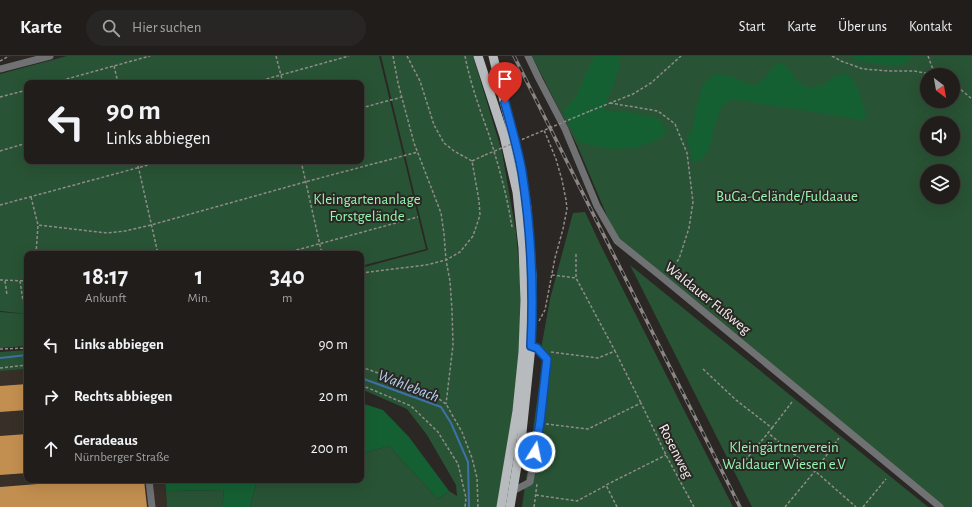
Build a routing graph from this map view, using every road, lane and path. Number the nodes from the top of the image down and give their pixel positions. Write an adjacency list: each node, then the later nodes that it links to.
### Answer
1 (8, 56): 15 (path)
2 (50, 56): 18 (street)
3 (150, 56): 16 (path)
4 (276, 56): 20 (path)
5 (349, 56): 20 (path)
6 (393, 56): 28 (path)
7 (407, 56): 36 (path)
8 (464, 56): 48 (path)
9 (478, 56): 95 (main road)
10 (493, 56): 66 (main road)
11 (528, 56): 59 (street, Waldauer Fußweg)
12 (682, 56): 30 (path)
13 (832, 56): 19 (path)
14 (928, 56): 17 (path)
15 (0, 61)
16 (114, 66): 21 (path); 22 (path)
17 (933, 68)
18 (0, 69)
19 (920, 72)
20 (281, 75): 23 (path); 24 (path)
21 (63, 80)
22 (117, 80)
23 (263, 80)
24 (282, 80)
25 (960, 89): 29 (path)
26 (24, 91): 27 (path)
27 (0, 97)
28 (402, 97): 31 (path); 35 (path)
29 (972, 100)
30 (610, 103): 32 (path, bridge); 59 (path)
31 (364, 107)
32 (544, 130): 36 (path, bridge); 43 (path)
33 (24, 144): 34 (path)
34 (0, 151)
35 (418, 152): 41 (path); 55 (path)
36 (472, 161): 55 (path)
37 (138, 164): 40 (path)
38 (153, 164): 40 (path)
39 (302, 164): 41 (path)
40 (139, 168): 42 (path); 47 (path)
41 (305, 182): 47 (path); 49 (path)
42 (31, 197): 44 (path); 46 (path)
43 (566, 200)
44 (0, 205)
45 (418, 217): 49 (path)
46 (38, 225): 47 (path); 50 (path)
47 (151, 225): 51 (path)
48 (512, 228)
49 (320, 244): 52 (path); 53 (path)
50 (36, 251)
51 (157, 251)
52 (293, 251)
53 (321, 251)
54 (576, 254): 58 (path, Rosenweg)
55 (446, 260): 56 (path); 78 (path)
56 (364, 273)
57 (552, 275): 58 (path)
58 (576, 278): 69 (path, Rosenweg)
59 (663, 278): 103 (street, Waldauer Fußweg)
60 (0, 280): 61 (path)
61 (5, 280): 62 (path); 64 (path)
62 (20, 281): 63 (path); 65 (path)
63 (24, 281)
64 (7, 294)
65 (23, 301)
66 (531, 346): 70 (street); 90 (main road)
67 (24, 348): 68 (path)
68 (0, 350)
69 (615, 351): 70 (path); 77 (path, Rosenweg)
70 (544, 356): 79 (street)
71 (24, 365): 72 (path)
72 (0, 368)
73 (364, 368): 78 (path)
74 (703, 369): 80 (path)
75 (364, 386): 93 (path)
76 (792, 402): 80 (path)
77 (641, 403): 79 (path); 83 (path, Rosenweg)
78 (446, 404): 94 (path)
79 (540, 422): 87 (street)
80 (772, 428): 81 (path)
81 (768, 433): 84 (path); 85 (path)
82 (839, 438): 85 (path)
83 (666, 455): 89 (path); 99 (path, Rosenweg)
84 (739, 468)
85 (815, 471): 100 (path); 101 (path)
86 (886, 479): 102 (path)
87 (530, 482): 90 (street); 91 (path)
88 (149, 483): 92 (street)
89 (606, 485): 91 (path); 98 (path)
90 (513, 491): 96 (main road)
91 (536, 495): 97 (path)
92 (152, 507)
93 (465, 507)
94 (478, 507)
95 (501, 507)
96 (510, 507)
97 (534, 507)
98 (617, 507)
99 (694, 507)
100 (785, 507)
101 (856, 507)
102 (863, 507)
103 (940, 507)

